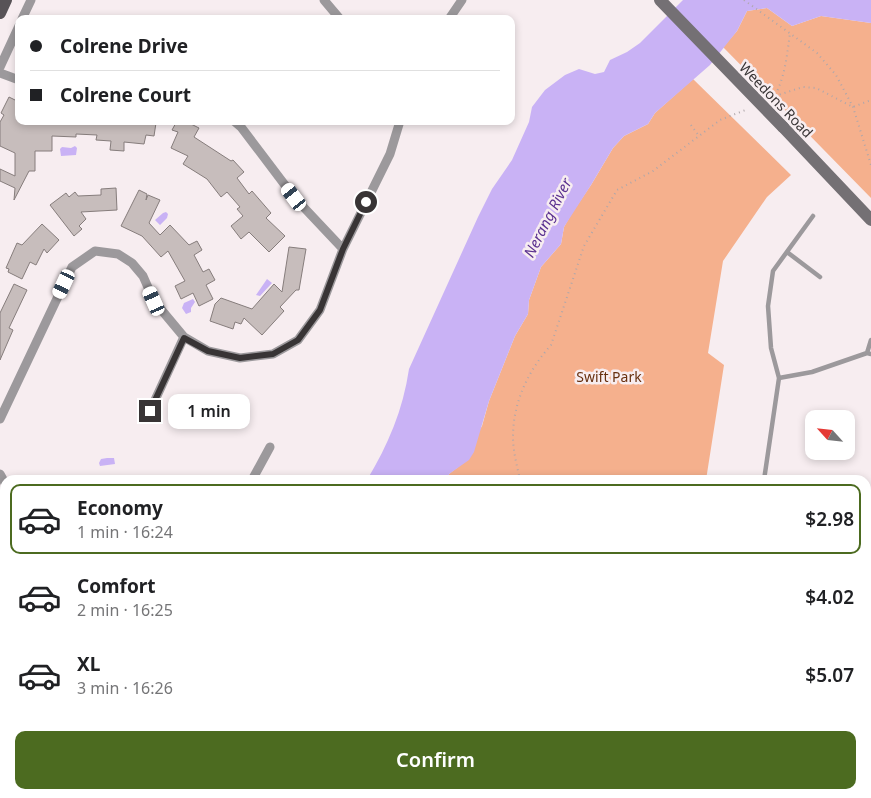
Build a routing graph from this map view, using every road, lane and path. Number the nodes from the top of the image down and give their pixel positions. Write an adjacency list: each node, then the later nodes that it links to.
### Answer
1 (6, 0): 7 (main road)
2 (31, 0): 8 (street)
3 (324, 0): 9 (street)
4 (462, 0): 10 (street)
5 (660, 0): 27 (street, Weedons Road, bridge)
6 (744, 0): 11 (path)
7 (0, 13)
8 (24, 15)
9 (337, 15)
10 (451, 15)
11 (790, 33): 16 (path); 19 (path)
12 (15, 35): 13 (street)
13 (0, 67)
14 (0, 73): 15 (street)
15 (15, 79)
16 (775, 96): 18 (path); 19 (path)
17 (871, 100): 19 (path)
18 (772, 101)
19 (853, 107): 25 (path)
20 (749, 109): 24 (path)
21 (239, 125): 28 (street)
22 (399, 125): 28 (street)
23 (691, 126): 24 (path)
24 (699, 136): 39 (path)
25 (871, 165)
26 (813, 216): 29 (lane)
27 (871, 220)
28 (343, 249): 31 (street)
29 (787, 252): 30 (lane); 34 (lane)
30 (820, 277)
31 (184, 338): 35 (street); 36 (street)
32 (871, 340): 33 (lane)
33 (869, 353): 34 (lane)
34 (779, 378): 40 (lane)
35 (150, 411)
36 (0, 419)
37 (270, 447): 38 (street)
38 (255, 475)
39 (519, 475)
40 (765, 475)

